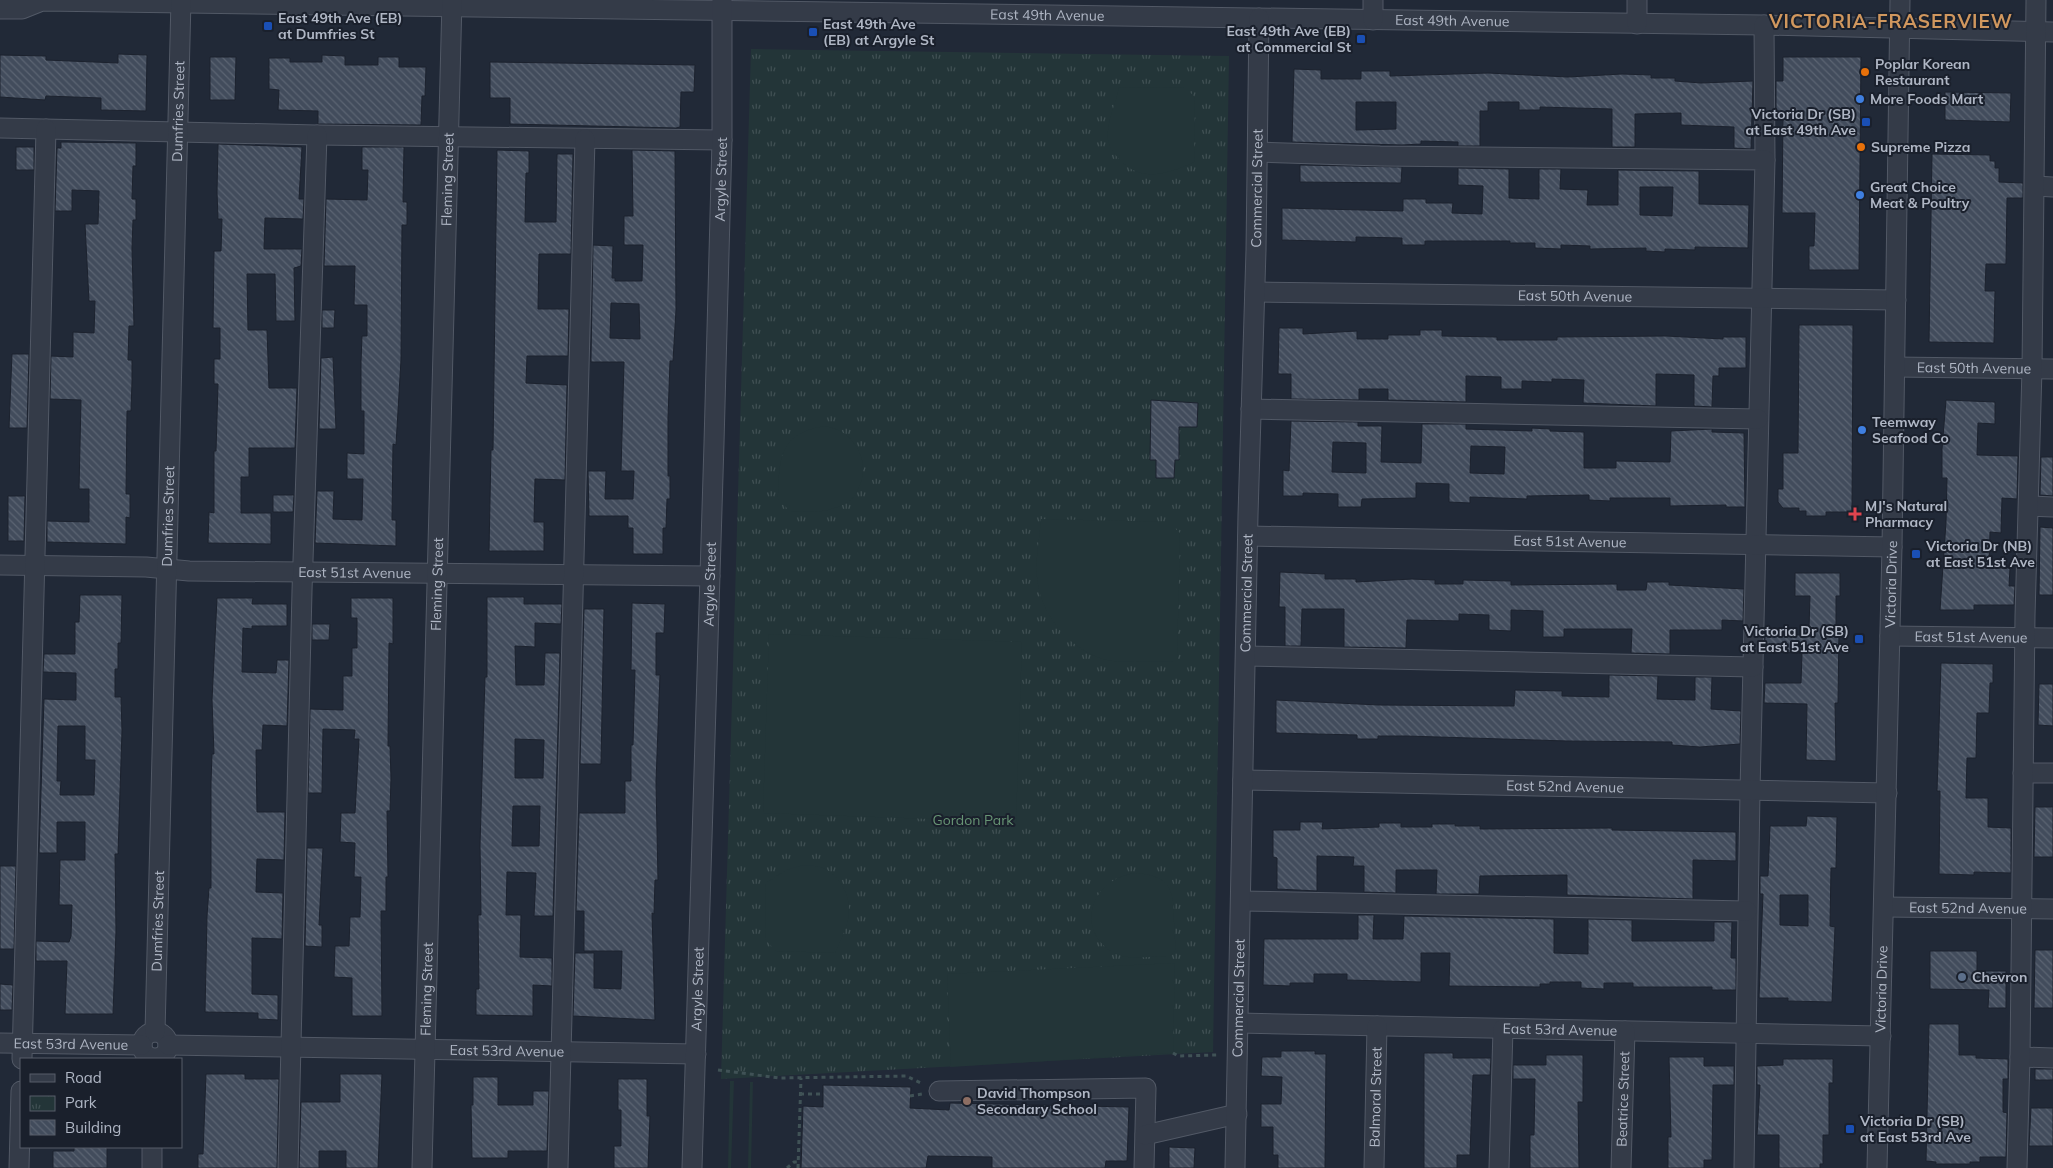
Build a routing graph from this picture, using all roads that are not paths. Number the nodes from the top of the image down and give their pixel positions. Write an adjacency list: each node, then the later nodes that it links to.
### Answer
1 (41, 0): 6 (street, East 49th Avenue); 9 (street, East 49th Avenue)
2 (1373, 0): 12 (street)
3 (1637, 0): 13 (street)
4 (1900, 0): 15 (street, Victoria Drive)
5 (2036, 0): 16 (street)
6 (181, 2): 7 (street, East 49th Avenue); 19 (street, Dumfries Street)
7 (452, 3): 8 (street, East 49th Avenue); 21 (street, Fleming Street)
8 (722, 6): 10 (street, East 49th Avenue); 23 (street, Argyle Street)
9 (0, 8)
10 (1082, 8): 11 (street, East 49th Avenue)
11 (1259, 18): 12 (street, East 49th Avenue); 24 (street, Commercial Street)
12 (1373, 20): 13 (street, East 49th Avenue)
13 (1637, 24): 14 (street, East 49th Avenue)
14 (1764, 25): 15 (street, East 49th Avenue); 25 (street)
15 (1899, 28): 16 (street, East 49th Avenue); 29 (street, Victoria Drive)
16 (2044, 32): 26 (street)
17 (0, 128): 18 (street)
18 (46, 129): 19 (street); 41 (street)
19 (177, 132): 20 (street); 42 (street, Dumfries Street)
20 (316, 135): 21 (street); 43 (street)
21 (448, 136): 22 (street); 44 (street, Fleming Street)
22 (585, 139): 23 (street); 45 (street)
23 (722, 140): 46 (street, Argyle Street)
24 (1258, 152): 25 (street); 27 (street, Commercial Street)
25 (1765, 160): 28 (street)
26 (2044, 186): 31 (street)
27 (1255, 292): 28 (street, East 50th Avenue); 33 (street, Commercial Street)
28 (1762, 298): 29 (street, East 50th Avenue); 34 (street)
29 (1896, 300): 30 (street, Victoria Drive)
30 (1895, 367): 31 (street, East 50th Avenue); 39 (street, Victoria Drive)
31 (2032, 369): 32 (street, East 50th Avenue); 35 (street)
32 (2053, 369)
33 (1251, 409): 34 (street); 37 (street, Commercial Street)
34 (1758, 419): 38 (street)
35 (2029, 506): 36 (street); 48 (street)
36 (2053, 506)
37 (1248, 536): 38 (street, East 51st Avenue); 50 (street, Commercial Street)
38 (1756, 545): 39 (street, East 51st Avenue); 51 (street)
39 (1892, 547): 47 (street, Victoria Drive)
40 (0, 565): 41 (street, East 51st Avenue)
41 (36, 565): 42 (street, East 51st Avenue); 71 (street)
42 (168, 569): 43 (street, East 51st Avenue); 72 (street, Dumfries Street)
43 (303, 572): 44 (street, East 51st Avenue); 69 (street)
44 (437, 573): 45 (street, East 51st Avenue); 70 (street, Fleming Street)
45 (574, 575): 46 (street, East 51st Avenue); 73 (street)
46 (710, 576): 74 (street, Argyle Street)
47 (1890, 636): 48 (street, East 51st Avenue); 56 (street, Victoria Drive)
48 (2024, 637): 49 (street, East 51st Avenue); 52 (street)
49 (2053, 638)
50 (1246, 656): 51 (street); 54 (street, Commercial Street)
51 (1753, 667): 55 (street)
52 (2023, 773): 53 (street); 59 (street)
53 (2053, 773)
54 (1243, 780): 55 (street, East 52nd Avenue); 57 (street, Commercial Street)
55 (1750, 791): 56 (street, East 52nd Avenue); 61 (street)
56 (1887, 793): 58 (street, Victoria Drive)
57 (1241, 901): 61 (street); 62 (street, Commercial Street)
58 (1884, 907): 59 (street, East 52nd Avenue); 67 (street, Victoria Drive)
59 (2022, 909): 60 (street, East 52nd Avenue); 75 (street)
60 (2053, 909)
61 (1747, 911): 66 (street)
62 (1239, 1023): 63 (street, East 53rd Avenue); 78 (street, Commercial Street)
63 (1377, 1026): 64 (street, East 53rd Avenue); 90 (street, Balmoral Street)
64 (1503, 1028): 65 (street, East 53rd Avenue); 91 (street)
65 (1625, 1031): 66 (street, East 53rd Avenue); 92 (street, Beatrice Street)
66 (1746, 1034): 67 (street, East 53rd Avenue); 93 (street)
67 (1881, 1036): 94 (street, Victoria Drive)
68 (0, 1043): 71 (street, East 53rd Avenue)
69 (292, 1047): 70 (street, East 53rd Avenue); 72 (street, East 53rd Avenue); 84 (street)
70 (425, 1048): 73 (street, East 53rd Avenue); 85 (street, Fleming Street)
71 (22, 1052): 72 (street, East 53rd Avenue)
72 (155, 1052)
73 (562, 1053): 74 (street, East 53rd Avenue); 86 (street)
74 (696, 1054): 87 (street, Argyle Street)
75 (2020, 1057): 76 (street); 95 (street)
76 (2053, 1058)
77 (940, 1091): 80 (street)
78 (1236, 1114): 80 (street); 89 (street, Commercial Street)
79 (20, 1130): 82 (street)
80 (1145, 1135): 88 (street)
81 (152, 1148): 83 (street)
82 (19, 1168)
83 (152, 1168)
84 (288, 1168)
85 (422, 1168)
86 (558, 1168)
87 (692, 1168)
88 (1144, 1168)
89 (1235, 1168)
90 (1374, 1168)
91 (1499, 1168)
92 (1622, 1168)
93 (1744, 1168)
94 (1878, 1168)
95 (2016, 1168)

